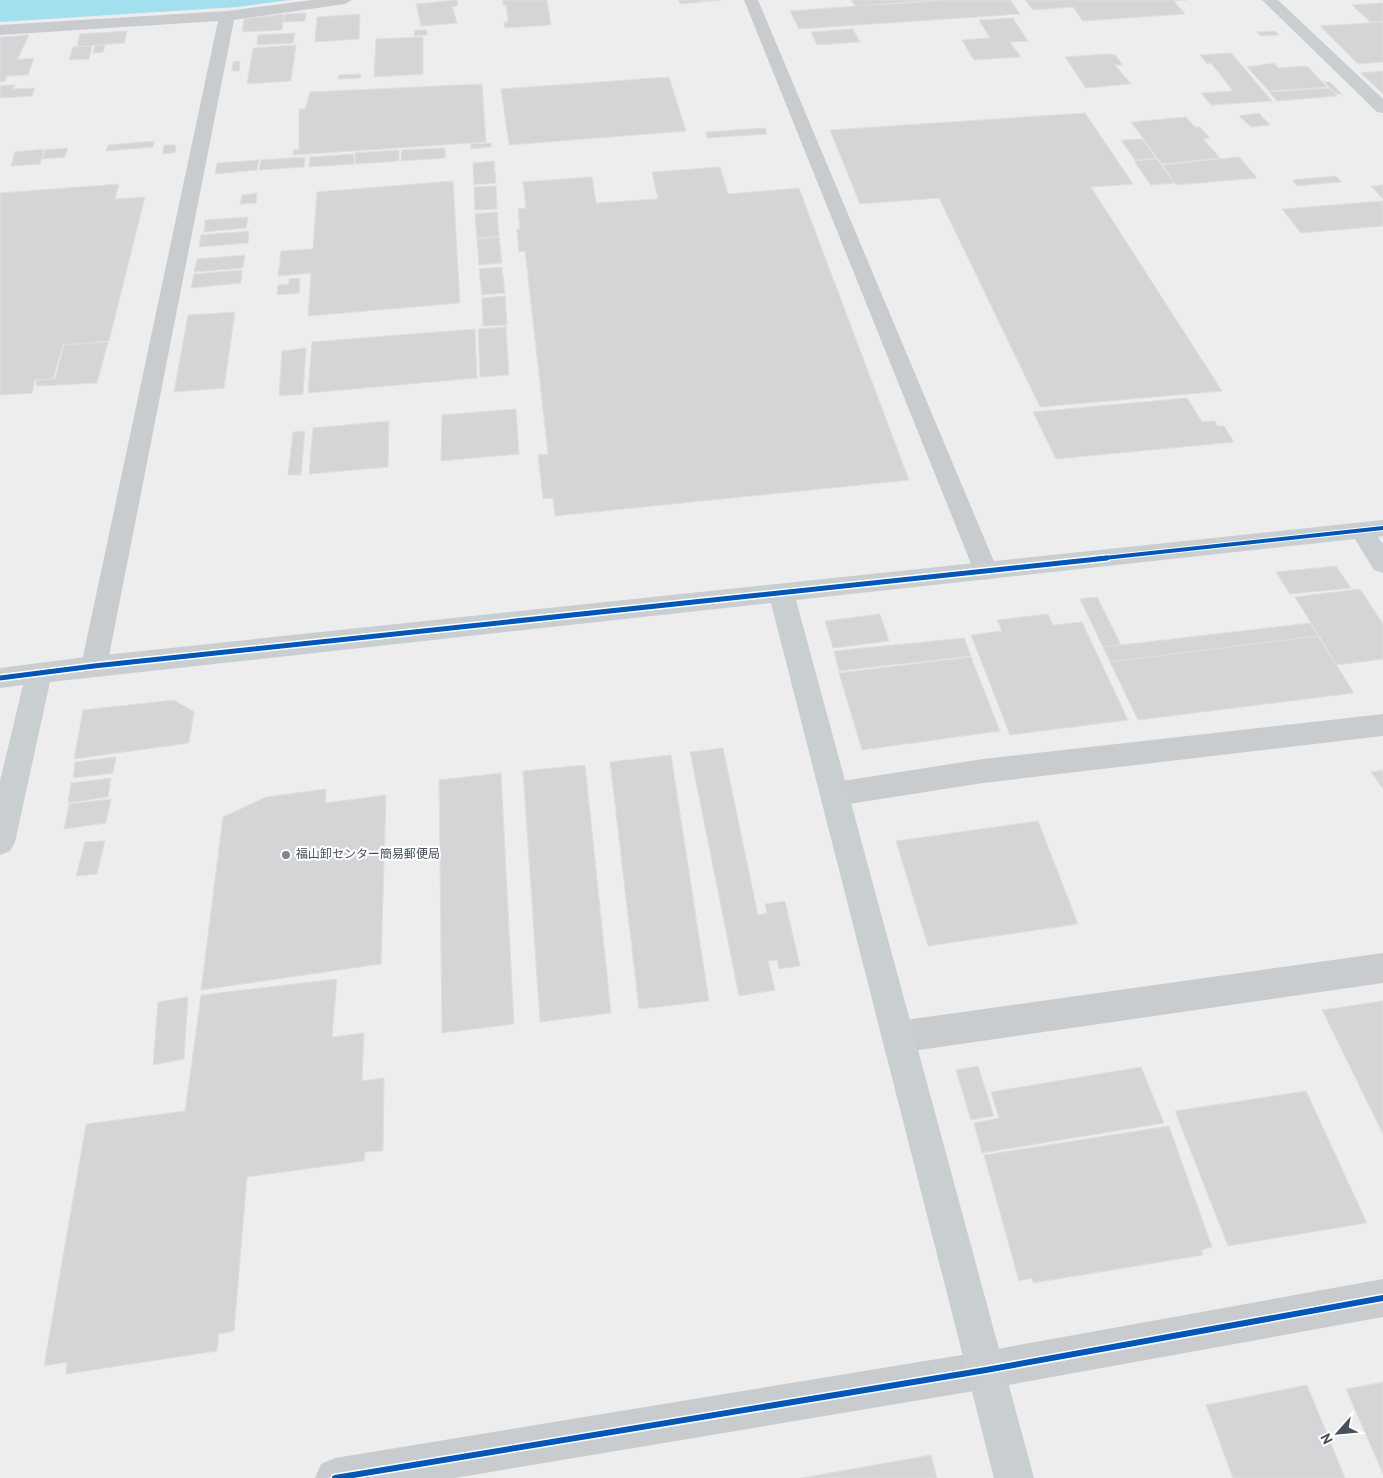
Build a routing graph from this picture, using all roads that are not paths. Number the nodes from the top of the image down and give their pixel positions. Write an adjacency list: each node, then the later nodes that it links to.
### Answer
1 (344, 0): 4 (street)
2 (751, 0): 9 (street)
3 (1269, 0): 6 (street)
4 (227, 16): 5 (street); 11 (street)
5 (0, 30)
6 (1383, 108)
7 (1372, 530): 8 (street); 9 (street)
8 (1383, 564)
9 (986, 571): 10 (street)
10 (781, 592): 11 (street); 15 (street)
11 (94, 666): 12 (street)
12 (39, 673): 13 (street); 16 (street)
13 (0, 678)
14 (1383, 725): 15 (street)
15 (836, 794): 18 (street)
16 (0, 842)
17 (1383, 968): 18 (street)
18 (898, 1037): 20 (street)
19 (1383, 1298): 20 (street)
20 (986, 1370): 21 (street); 22 (street)
21 (335, 1478)
22 (1014, 1478)

